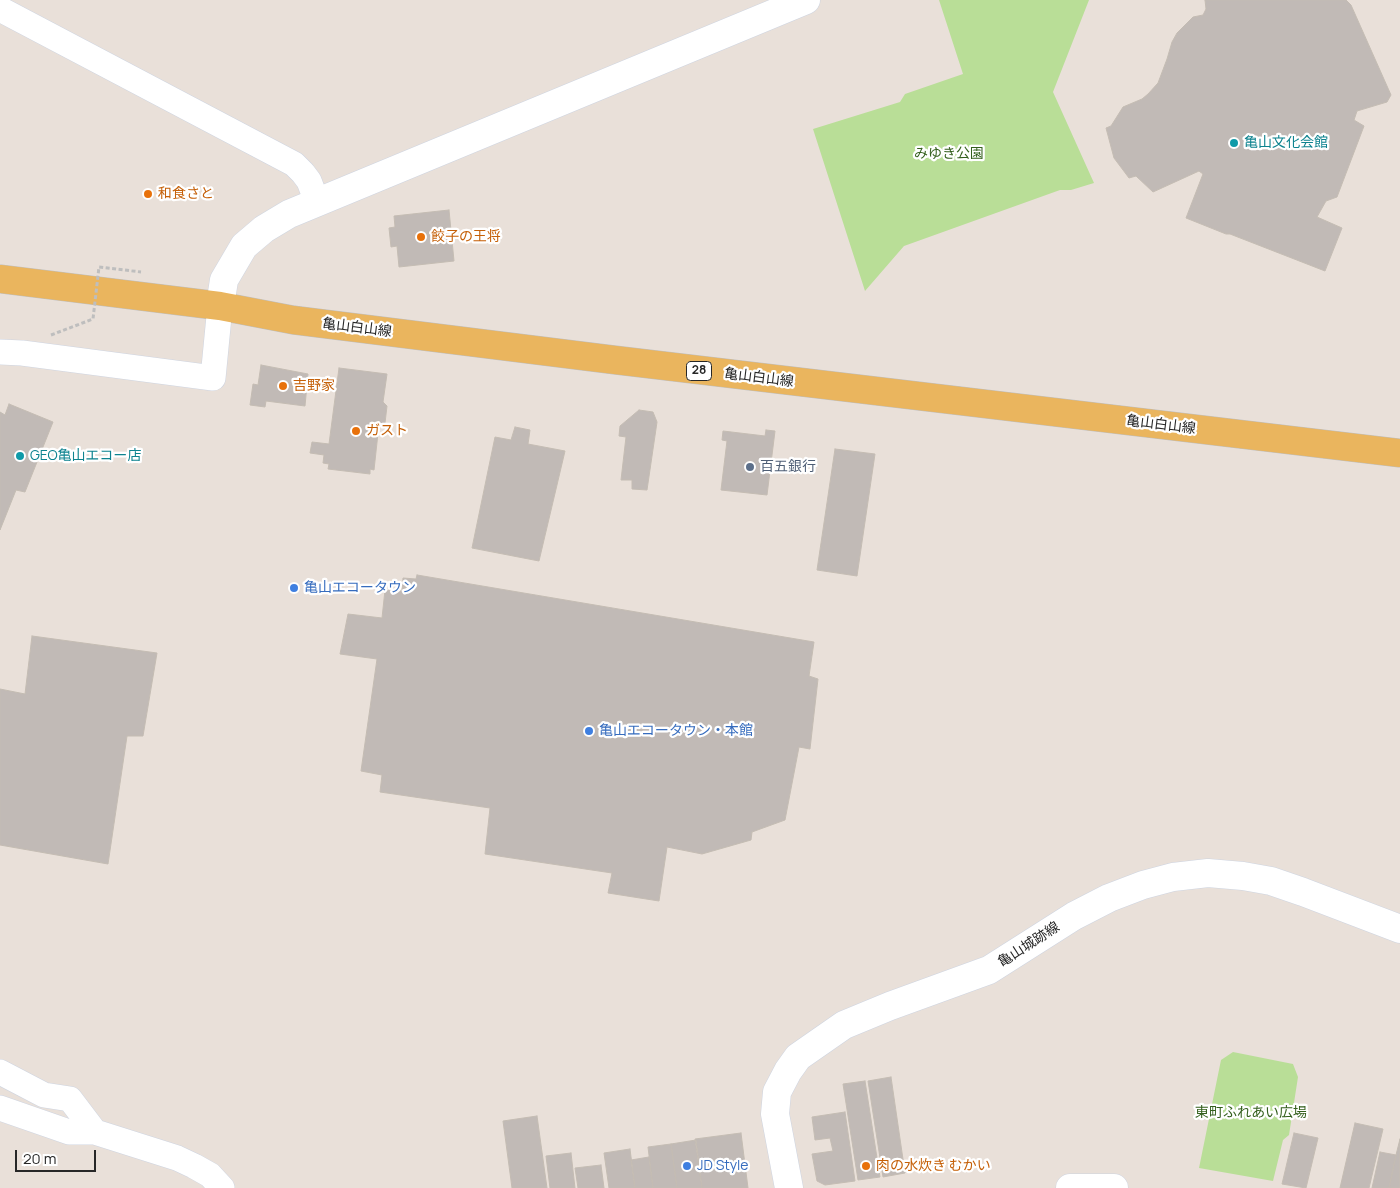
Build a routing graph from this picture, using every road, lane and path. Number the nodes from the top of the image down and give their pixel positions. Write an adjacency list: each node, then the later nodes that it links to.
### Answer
1 (806, 0): 3 (main road)
2 (0, 9): 3 (street)
3 (317, 202): 6 (main road)
4 (141, 272): 7 (path, bridge)
5 (0, 279): 6 (main road, 亀山白山線 / 28)
6 (220, 306): 8 (street); 9 (main road, 亀山白山線 / 28)
7 (51, 335)
8 (0, 352)
9 (1400, 453)
10 (1400, 929): 15 (main road, 亀山城跡線)
11 (0, 1072): 13 (street)
12 (0, 1108): 13 (street)
13 (96, 1132): 14 (street)
14 (222, 1188)
15 (789, 1188)
16 (1070, 1188): 17 (main road)
17 (1114, 1188)

